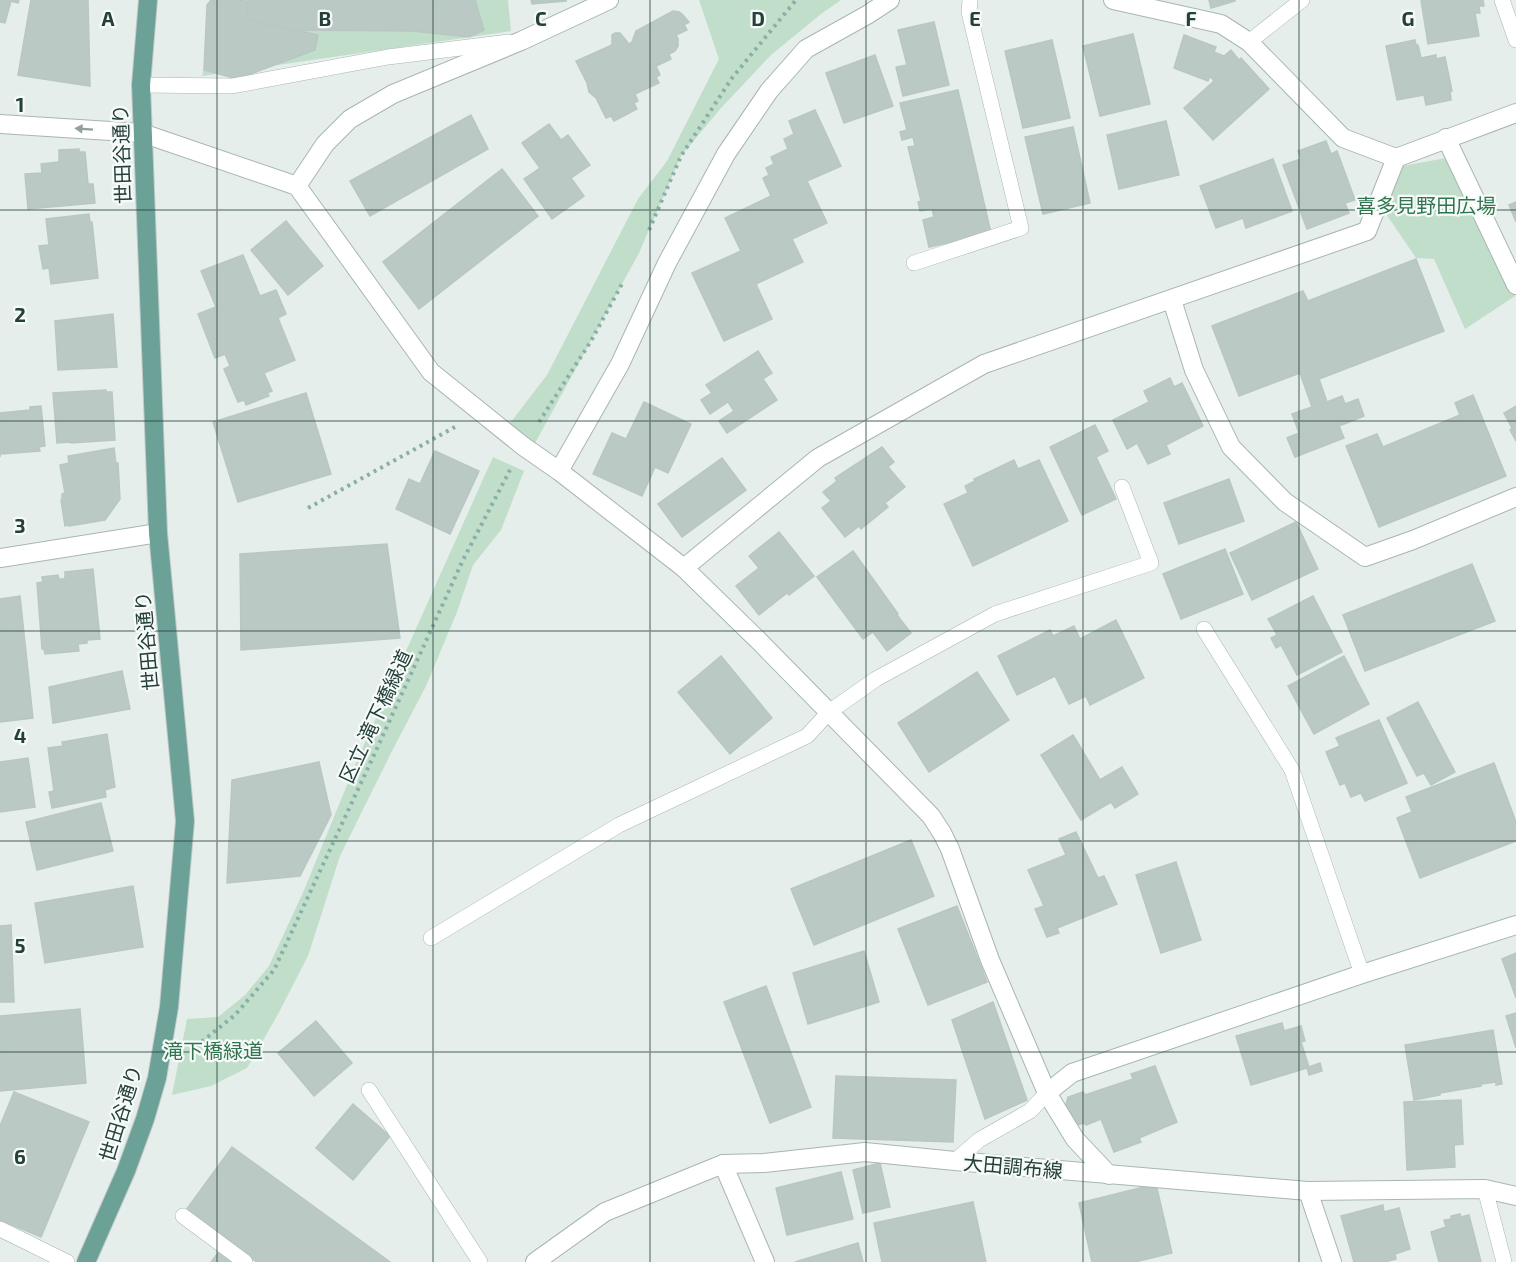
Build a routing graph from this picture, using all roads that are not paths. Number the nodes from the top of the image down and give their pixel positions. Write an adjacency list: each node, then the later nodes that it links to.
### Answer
1 (148, 0): 11 (main road, 世田谷通り)
2 (609, 0): 9 (street)
3 (890, 0): 21 (street)
4 (970, 0): 18 (lane)
5 (1113, 0): 10 (street)
6 (1302, 0): 10 (lane)
7 (1502, 0): 8 (lane)
8 (1516, 40)
9 (521, 41): 11 (lane); 17 (street)
10 (1249, 42): 16 (street)
11 (141, 85): 14 (main road, 世田谷通り)
12 (1516, 113): 15 (street)
13 (0, 124): 14 (street, one-way to 13)
14 (142, 133): 17 (street); 24 (main road, 世田谷通り)
15 (1446, 138): 16 (street); 19 (street)
16 (1396, 158): 20 (street)
17 (297, 186): 21 (street)
18 (914, 263)
19 (1516, 285)
20 (1172, 300): 23 (street); 26 (street)
21 (559, 471): 26 (street)
22 (1122, 487): 28 (lane)
23 (1516, 497)
24 (158, 532): 25 (street); 43 (main road, 世田谷通り)
25 (0, 558)
26 (684, 568): 28 (street)
27 (1204, 629): 31 (lane)
28 (829, 712): 30 (lane); 33 (street)
29 (1516, 925): 31 (street)
30 (431, 938)
31 (1362, 974): 33 (street)
32 (369, 1090): 45 (lane)
33 (1047, 1093): 34 (lane); 36 (street)
34 (955, 1161): 35 (street, 大田調布線); 36 (street, 大田調布線)
35 (723, 1164): 46 (street, 大田調布線); 47 (street)
36 (1109, 1175): 38 (street, 大田調布線)
37 (1485, 1189): 38 (street, 大田調布線); 39 (street, 大田調布線); 49 (lane)
38 (1308, 1191): 48 (street)
39 (1516, 1196)
40 (183, 1216): 44 (lane)
41 (0, 1229): 42 (lane)
42 (67, 1262)
43 (86, 1262)
44 (245, 1262)
45 (480, 1262)
46 (535, 1262)
47 (765, 1262)
48 (1332, 1262)
49 (1504, 1262)

